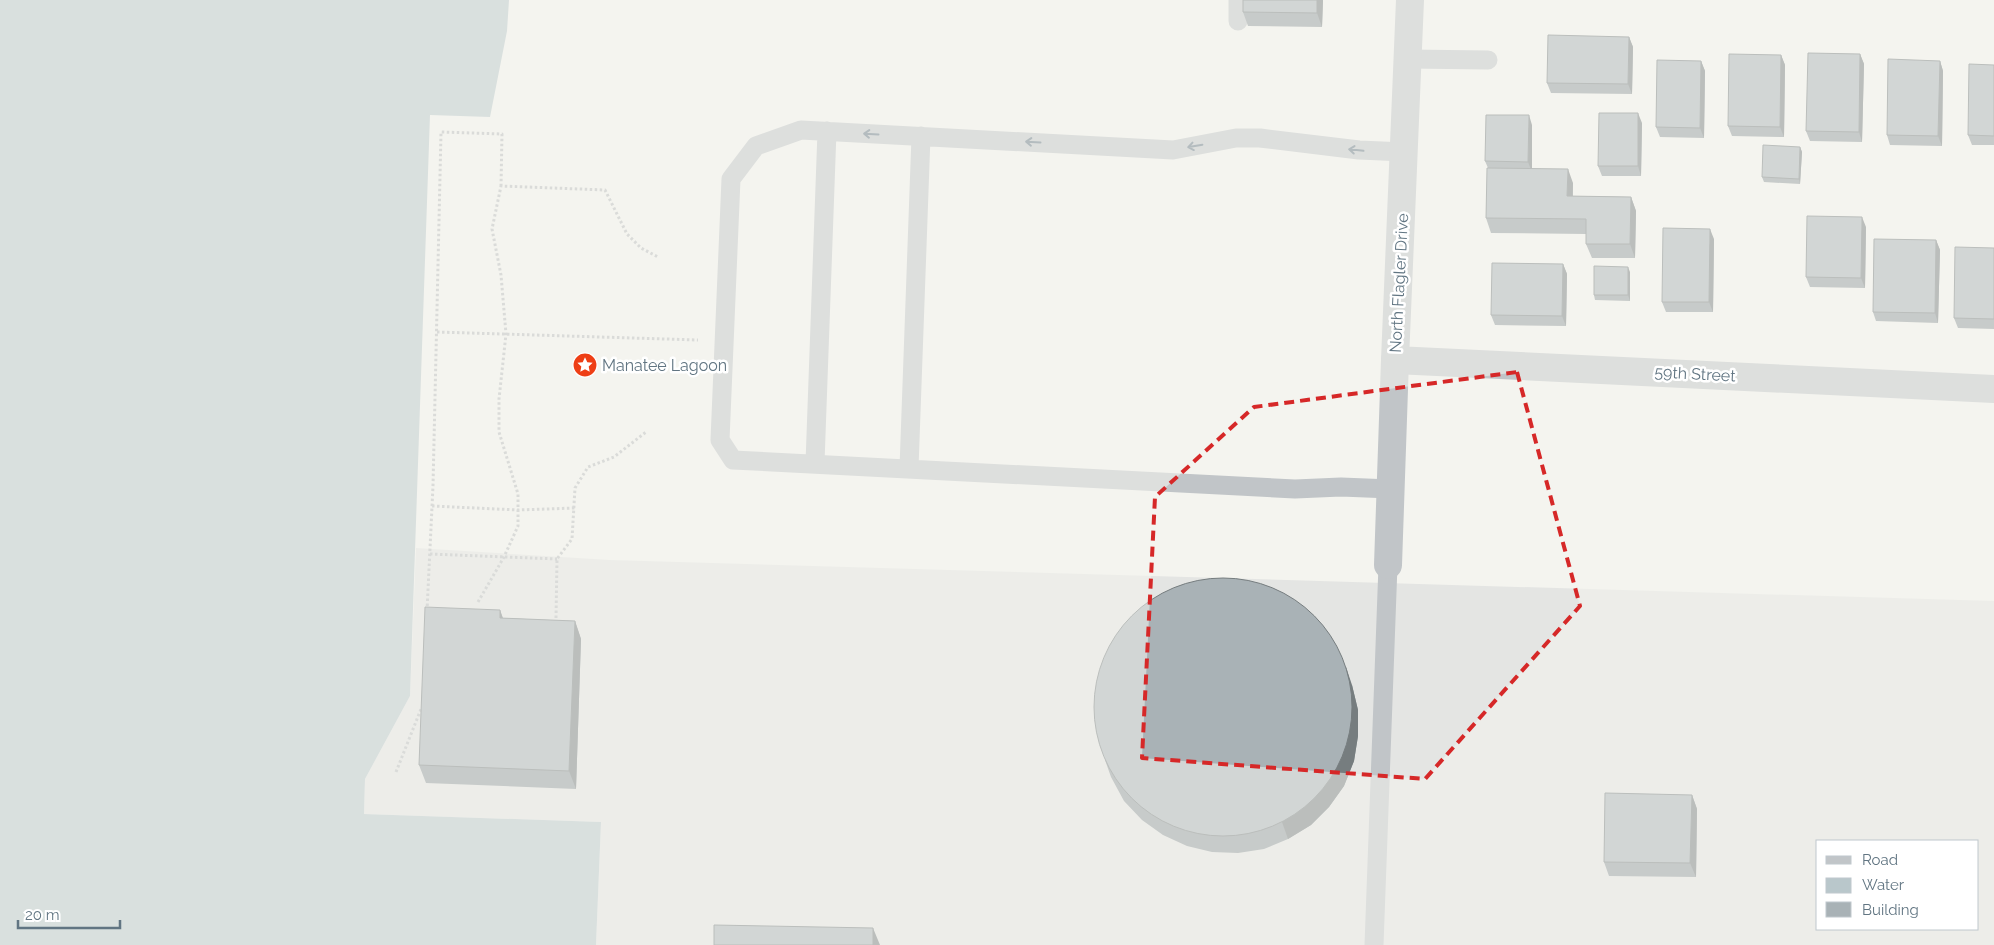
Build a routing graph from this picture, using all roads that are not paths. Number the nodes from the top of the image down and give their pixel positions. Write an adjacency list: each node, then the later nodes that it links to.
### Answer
1 (1238, 0): 3 (lane)
2 (1410, 0): 4 (street, North Flagler Drive)
3 (1238, 21)
4 (1408, 59): 5 (lane); 8 (street, North Flagler Drive)
5 (1488, 60)
6 (827, 131): 7 (lane, one-way to 6); 11 (lane); 11 (lane)
7 (921, 136): 8 (lane, one-way to 7); 12 (lane)
8 (1405, 152): 9 (street, North Flagler Drive)
9 (1395, 360): 10 (street, 59th Street); 13 (street, North Flagler Drive)
10 (1994, 389)
11 (814, 463): 12 (lane)
12 (909, 468): 13 (lane)
13 (1391, 489): 14 (street, North Flagler Drive)
14 (1388, 565): 15 (lane)
15 (1374, 945)

